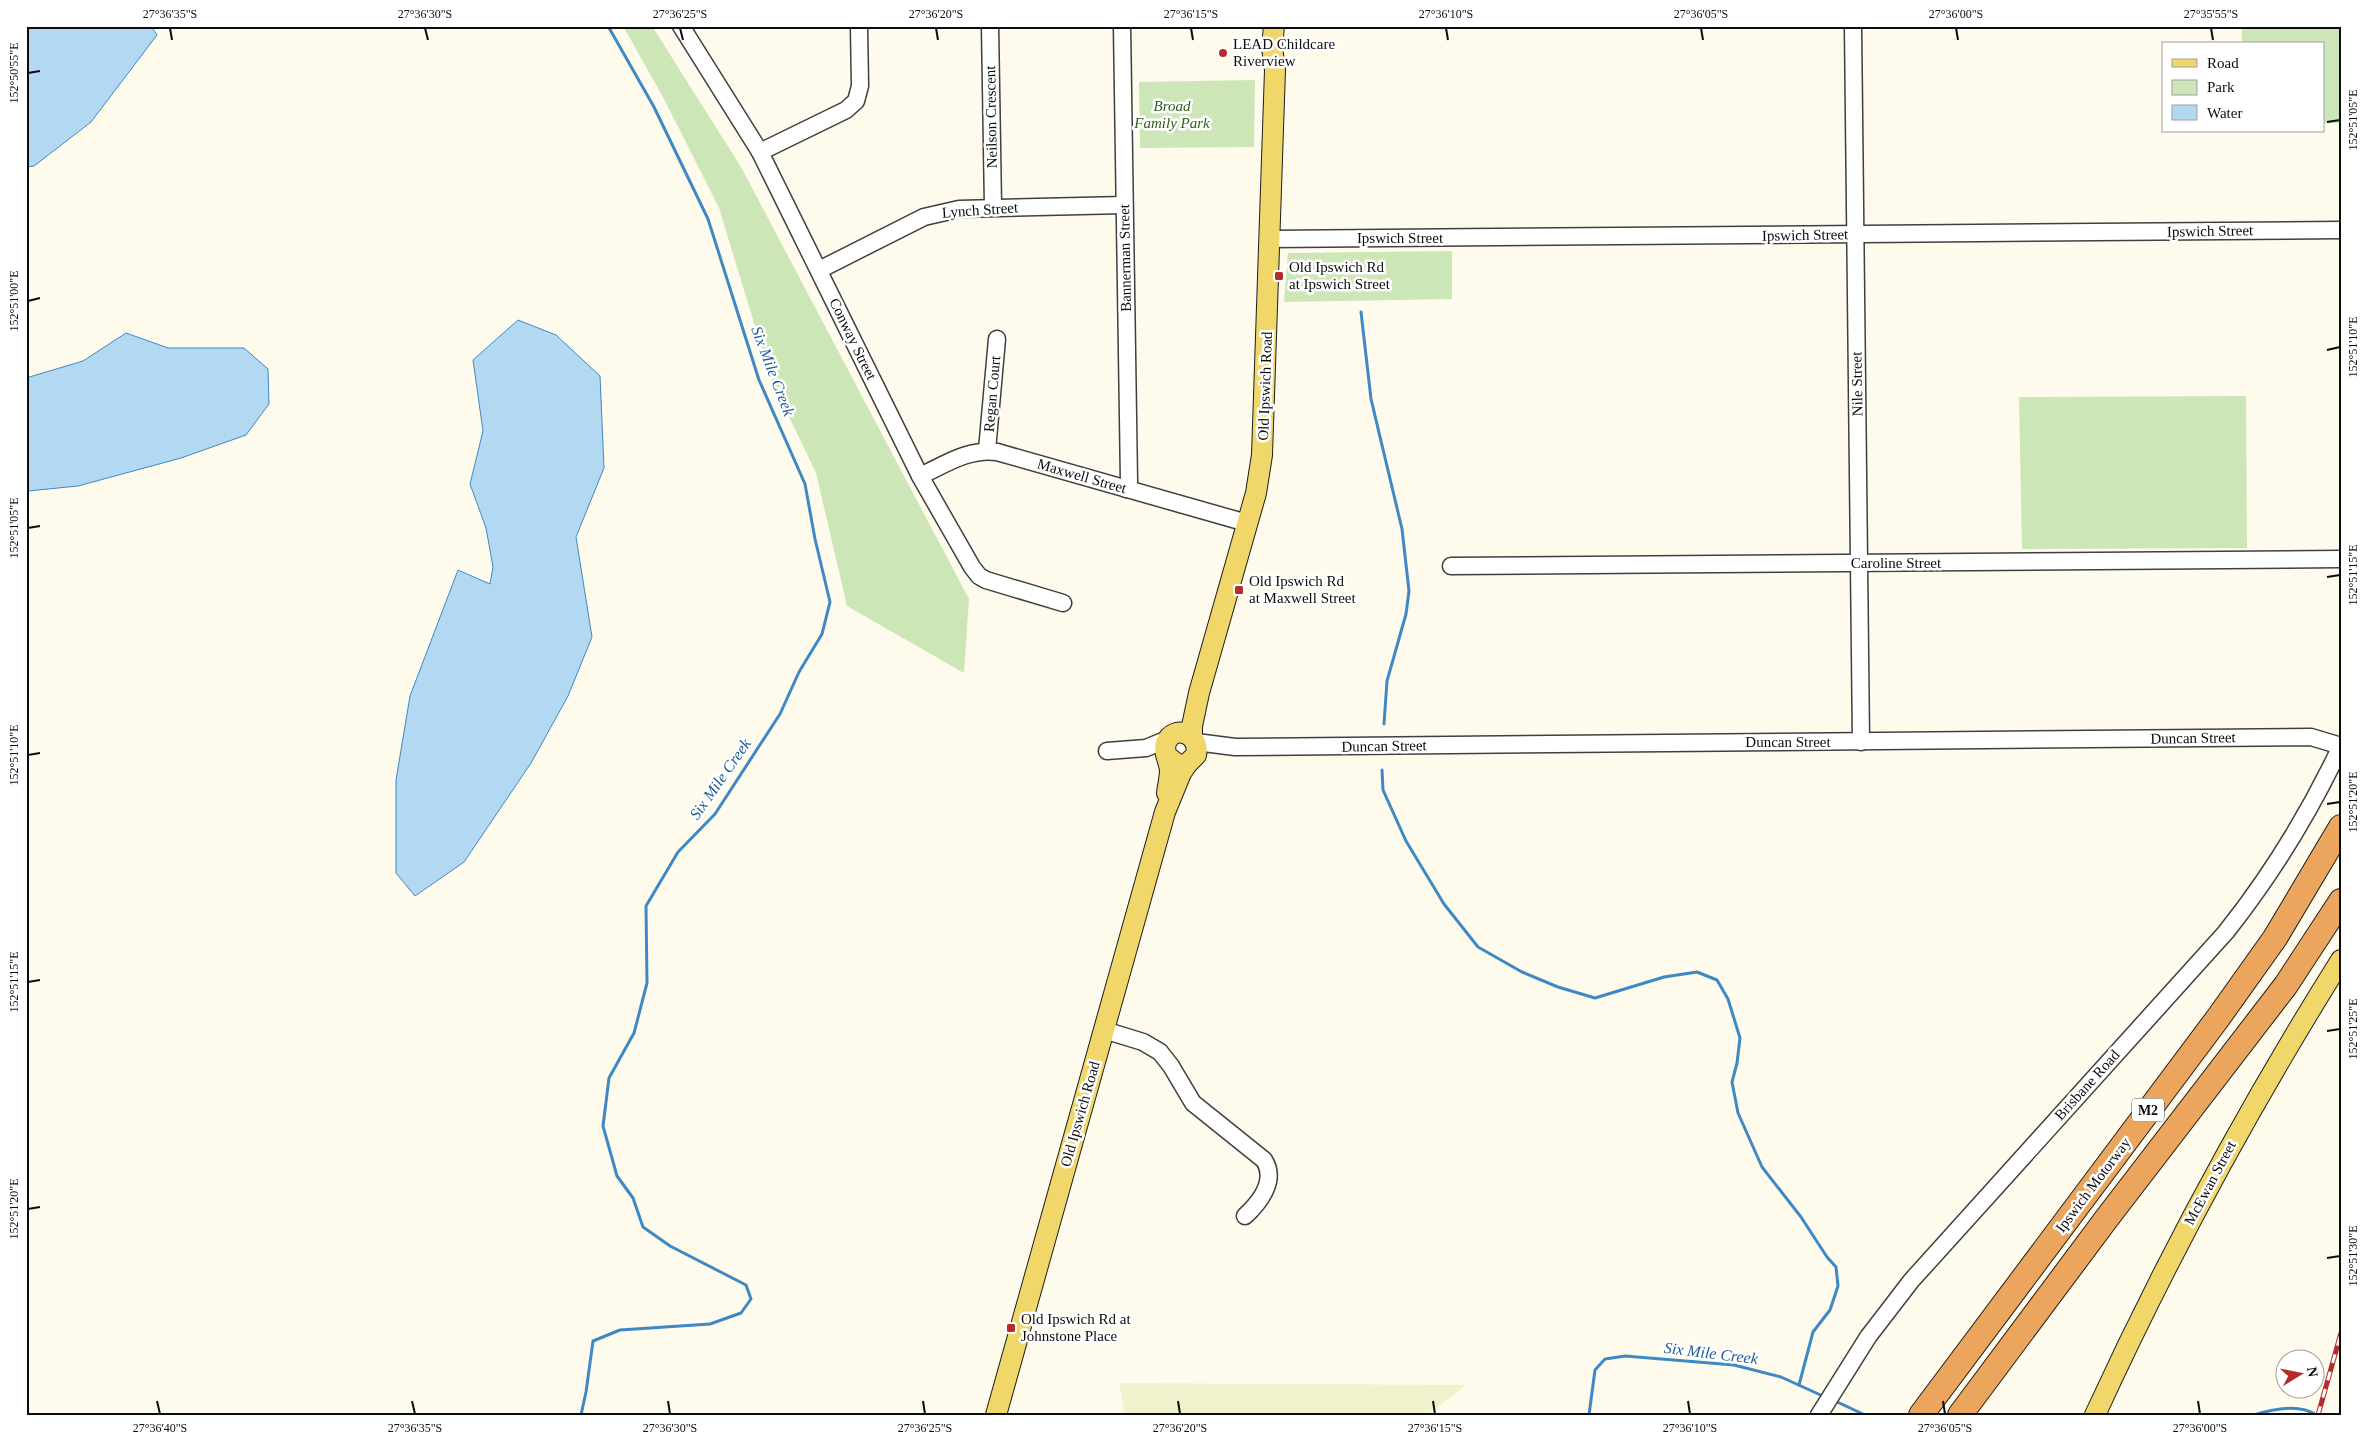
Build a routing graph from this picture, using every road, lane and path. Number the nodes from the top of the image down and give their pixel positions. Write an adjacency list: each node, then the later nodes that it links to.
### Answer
1 (681, 26): 9 (street, Conway Street)
2 (859, 26): 9 (street)
3 (990, 26): 11 (street, Neilson Crescent)
4 (1122, 26): 10 (street, Bannerman Street)
5 (1274, 26): 8 (main road, Old Ipswich Road)
6 (1283, 26): 8 (main road, Old Ipswich Road)
7 (1853, 26): 13 (street, Nile Street)
8 (1275, 70): 14 (main road, Old Ipswich Road)
9 (760, 152): 15 (street, Conway Street)
10 (1124, 205): 11 (street, Lynch Street); 19 (street, Bannerman Street)
11 (993, 208): 15 (street, Lynch Street)
12 (2341, 230): 13 (street, Ipswich Street)
13 (1855, 235): 14 (street, Ipswich Street); 22 (street, Nile Street)
14 (1270, 239): 20 (main road, Old Ipswich Road)
15 (819, 270): 18 (street, Conway Street)
16 (997, 338): 17 (street, Regan Court)
17 (987, 450): 18 (street); 19 (street, Maxwell Street)
18 (920, 476): 24 (street, Conway Street)
19 (1126, 489): 20 (street, Maxwell Street)
20 (1248, 523): 27 (main road, Old Ipswich Road)
21 (2341, 559): 22 (street, Caroline Street)
22 (1860, 563): 23 (street, Caroline Street); 25 (street, Nile Street)
23 (1451, 566)
24 (1063, 602)
25 (1861, 742): 26 (street, Duncan Street); 27 (street, Duncan Street)
26 (2341, 746): 36 (street, Brisbane Road)
27 (1180, 748): 28 (street, Duncan Street); 32 (main road, Old Ipswich Road)
28 (1107, 751)
29 (2341, 827): 37 (highway, Ipswich Motorway / M2)
30 (2341, 902): 34 (highway, Ipswich Motorway / M2)
31 (2341, 960): 38 (main road, McEwan Street)
32 (1104, 1030): 33 (street); 35 (main road, Old Ipswich Road)
33 (1245, 1216)
34 (1966, 1408)
35 (996, 1415)
36 (1819, 1415)
37 (1921, 1415)
38 (2095, 1415)

